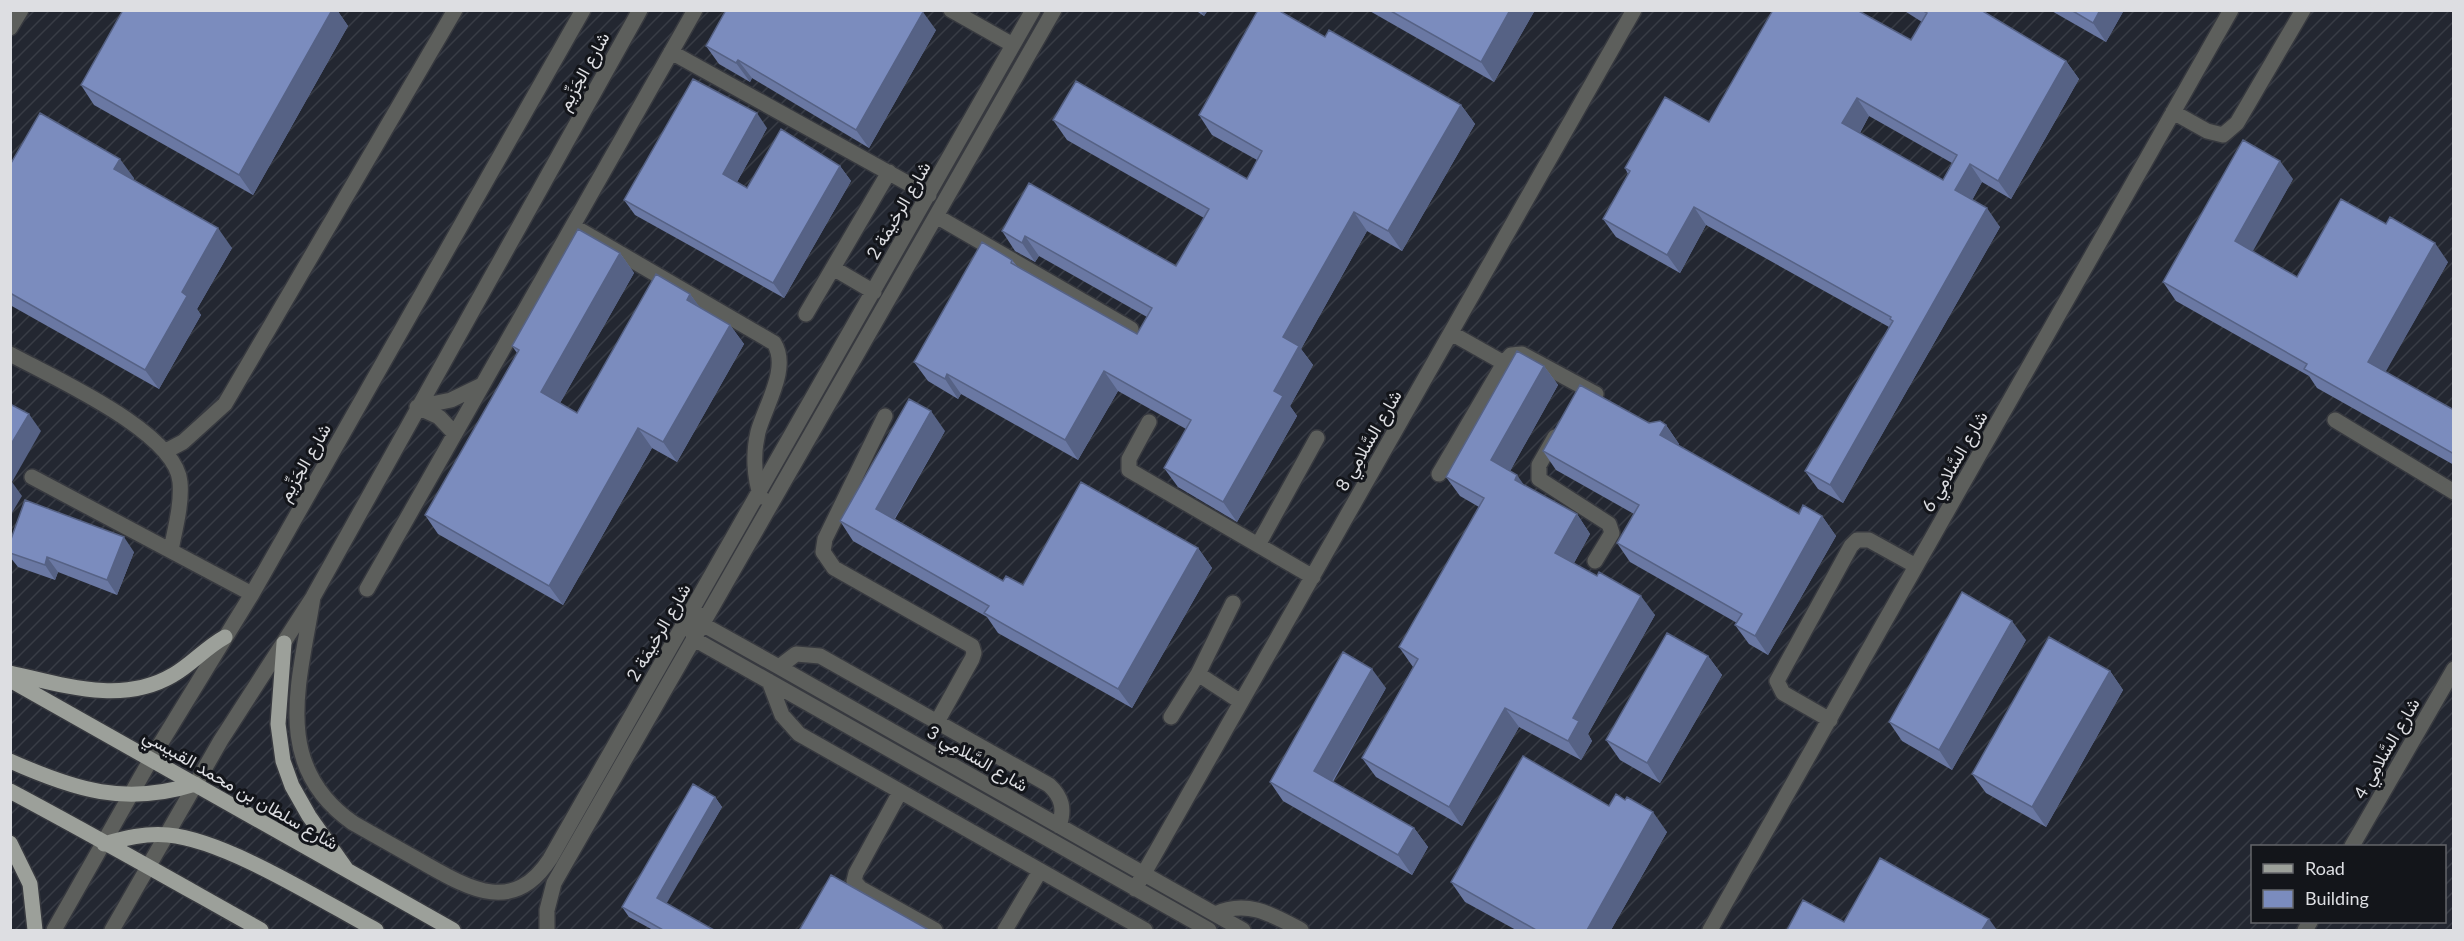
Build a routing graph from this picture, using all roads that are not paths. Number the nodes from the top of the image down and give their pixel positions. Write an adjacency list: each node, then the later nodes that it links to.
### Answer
1 (21, 10): 12 (street)
2 (455, 10): 36 (street)
3 (583, 10): 47 (street, شارع الجَزِّيم)
4 (640, 10): 29 (street, شارع الجَزِّيم)
5 (695, 10): 14 (street)
6 (951, 10): 13 (street)
7 (1033, 10): 13 (street, شارع الرخيمَة 2)
8 (1054, 10): 18 (street, شارع الرخيمَة 2)
9 (1634, 10): 24 (street, شارع السَّلامِي 8)
10 (2231, 10): 15 (street, شارع السَّلامِي 6)
11 (2303, 10): 15 (street)
12 (10, 28)
13 (1013, 45): 17 (street, شارع الرخيمَة 2)
14 (671, 52): 16 (street); 19 (street)
15 (2173, 112): 44 (street, شارع السَّلامِي 6)
16 (889, 172): 17 (street); 20 (street)
17 (929, 195): 21 (street, شارع الرخيمَة 2)
18 (936, 216): 23 (street); 50 (street, شارع الرخيمَة 2)
19 (573, 226): 27 (street); 40 (street)
20 (833, 268): 21 (street); 22 (street)
21 (874, 292): 40 (street, شارع الرخيمَة 2)
22 (806, 314)
23 (1131, 329)
24 (1451, 333): 26 (street); 45 (street, شارع السَّلامِي 8)
25 (10, 354): 36 (street)
26 (1504, 363): 28 (street); 37 (street)
27 (483, 385): 29 (street); 34 (street)
28 (1615, 405)
29 (417, 407): 34 (street); 48 (street, شارع الجَزِّيم)
30 (885, 416): 62 (street)
31 (2335, 420): 39 (street)
32 (1149, 422): 41 (street)
33 (1561, 426): 43 (street)
34 (455, 434): 46 (street)
35 (1317, 438): 41 (street)
36 (166, 451): 42 (street)
37 (1439, 474)
38 (32, 477): 42 (street)
39 (2454, 492)
40 (760, 493): 50 (street)
41 (1258, 545): 45 (street)
42 (171, 550): 47 (street)
43 (1595, 561)
44 (1916, 566): 61 (street, شارع السَّلامِي 6); 61 (street)
45 (1313, 577): 59 (street, شارع السَّلامِي 8)
46 (367, 589)
47 (252, 594): 51 (street, شارع الجَزِّيم)
48 (313, 597): 50 (street, شارع الرخيمَة 2); 52 (street, شارع الجَزِّيم)
49 (1233, 603): 56 (street)
50 (693, 629): 53 (street, شارع السَّلامِي 3); 58 (street, شارع السَّلامِي 3); 86 (street, شارع الرخيمَة 2)
51 (225, 637): 55 (main road); 63 (street, شارع الجَزِّيم)
52 (284, 643): 65 (street, شارع الجَزِّيم); 77 (main road)
53 (779, 667): 62 (street); 69 (street, شارع السَّلامِي 3)
54 (2454, 669): 73 (street, شارع السَّلامِي 4)
55 (10, 673)
56 (1198, 674): 59 (street); 60 (street)
57 (10, 680): 63 (main road, شارع سلطان بن محمد القبيسي)
58 (769, 681): 67 (street); 78 (street, شارع السَّلامِي 3)
59 (1241, 702): 76 (street, شارع السَّلامِي 8)
60 (1172, 717)
61 (1830, 720): 93 (street, شارع السَّلامِي 6)
62 (937, 722): 69 (street)
63 (151, 759): 65 (main road, شارع سلطان بن محمد القبيسي); 68 (street, شارع الجَزِّيم)
64 (10, 761): 68 (main road)
65 (195, 784): 68 (main road); 70 (street, شارع الجَزِّيم); 77 (main road, شارع سلطان بن محمد القبيسي)
66 (10, 791): 72 (main road)
67 (900, 792): 75 (street); 87 (street)
68 (130, 795): 72 (street, شارع الجَزِّيم)
69 (1059, 826): 76 (street, شارع السَّلامِي 3)
70 (166, 835): 72 (main road); 74 (street, شارع الجَزِّيم); 84 (main road)
71 (10, 843): 80 (main road)
72 (104, 844): 74 (main road); 81 (street, شارع الجَزِّيم)
73 (2353, 845)
74 (149, 865): 82 (street, شارع الجَزِّيم); 83 (main road)
75 (1040, 871): 88 (street); 89 (street)
76 (1144, 874): 78 (street, شارع السَّلامِي 8); 79 (street, شارع السَّلامِي 3)
77 (351, 875): 85 (main road, شارع سلطان بن محمد القبيسي)
78 (1135, 889): 90 (street, شارع السَّلامِي 3)
79 (1215, 914): 91 (street, شارع السَّلامِي 3); 92 (street)
80 (35, 930)
81 (54, 930)
82 (112, 930)
83 (256, 930)
84 (376, 930)
85 (453, 930)
86 (548, 930)
87 (935, 930)
88 (1005, 930)
89 (1145, 930)
90 (1209, 930)
91 (1243, 930)
92 (1301, 930)
93 (1710, 930)

